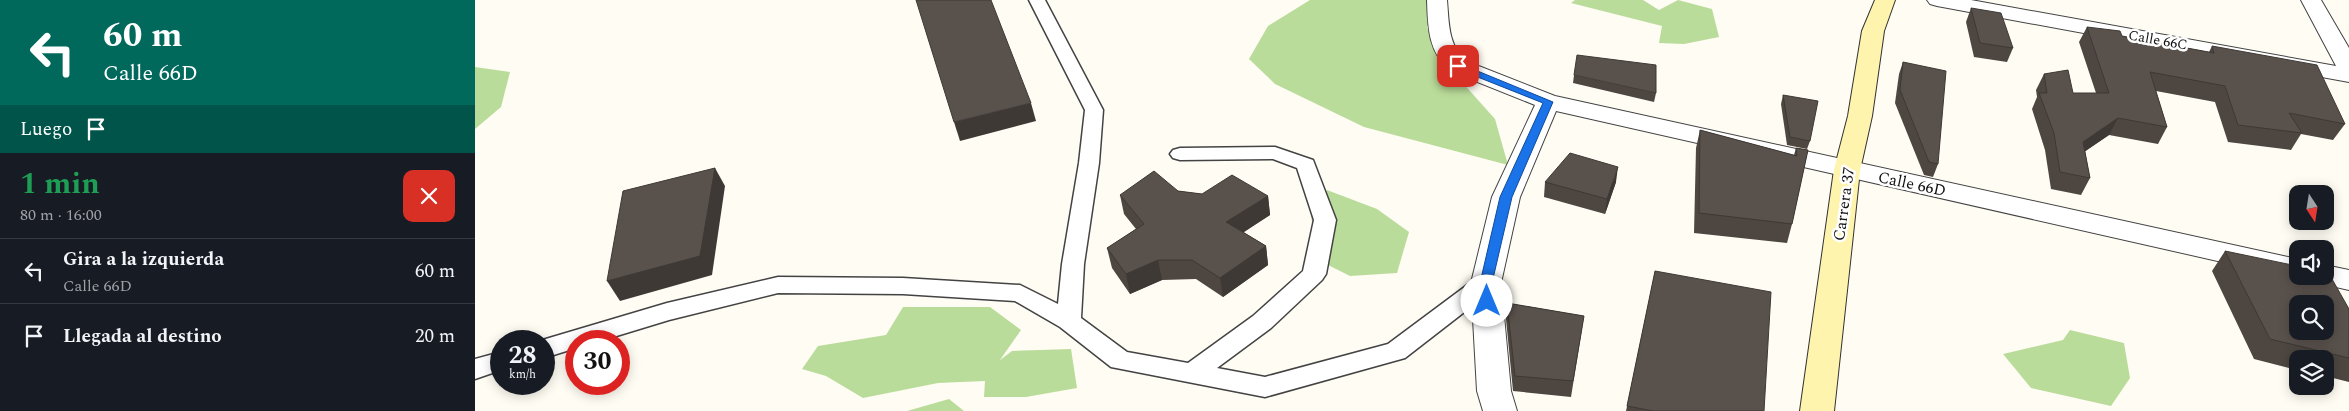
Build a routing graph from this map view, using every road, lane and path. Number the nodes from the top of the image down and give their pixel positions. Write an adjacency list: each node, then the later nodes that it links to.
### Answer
1 (1037, 0): 15 (lane)
2 (1437, 0): 8 (street, Calle 66D)
3 (1885, 0): 10 (street, Carrera 37)
4 (1937, 0): 7 (street, Calle 66C)
5 (2311, 0): 6 (street)
6 (2349, 68)
7 (2349, 75)
8 (1548, 102): 10 (street, Calle 66D); 14 (street)
9 (1180, 154): 19 (lane)
10 (1847, 170): 11 (street, Calle 66D); 21 (street, Carrera 37)
11 (2289, 267)
12 (2334, 277): 13 (street)
13 (2349, 280)
14 (1486, 283): 19 (lane); 20 (street)
15 (1069, 321): 16 (lane); 19 (lane)
16 (555, 346)
17 (490, 365): 18 (lane)
18 (475, 369)
19 (1192, 373)
20 (1497, 401)
21 (1817, 411)

